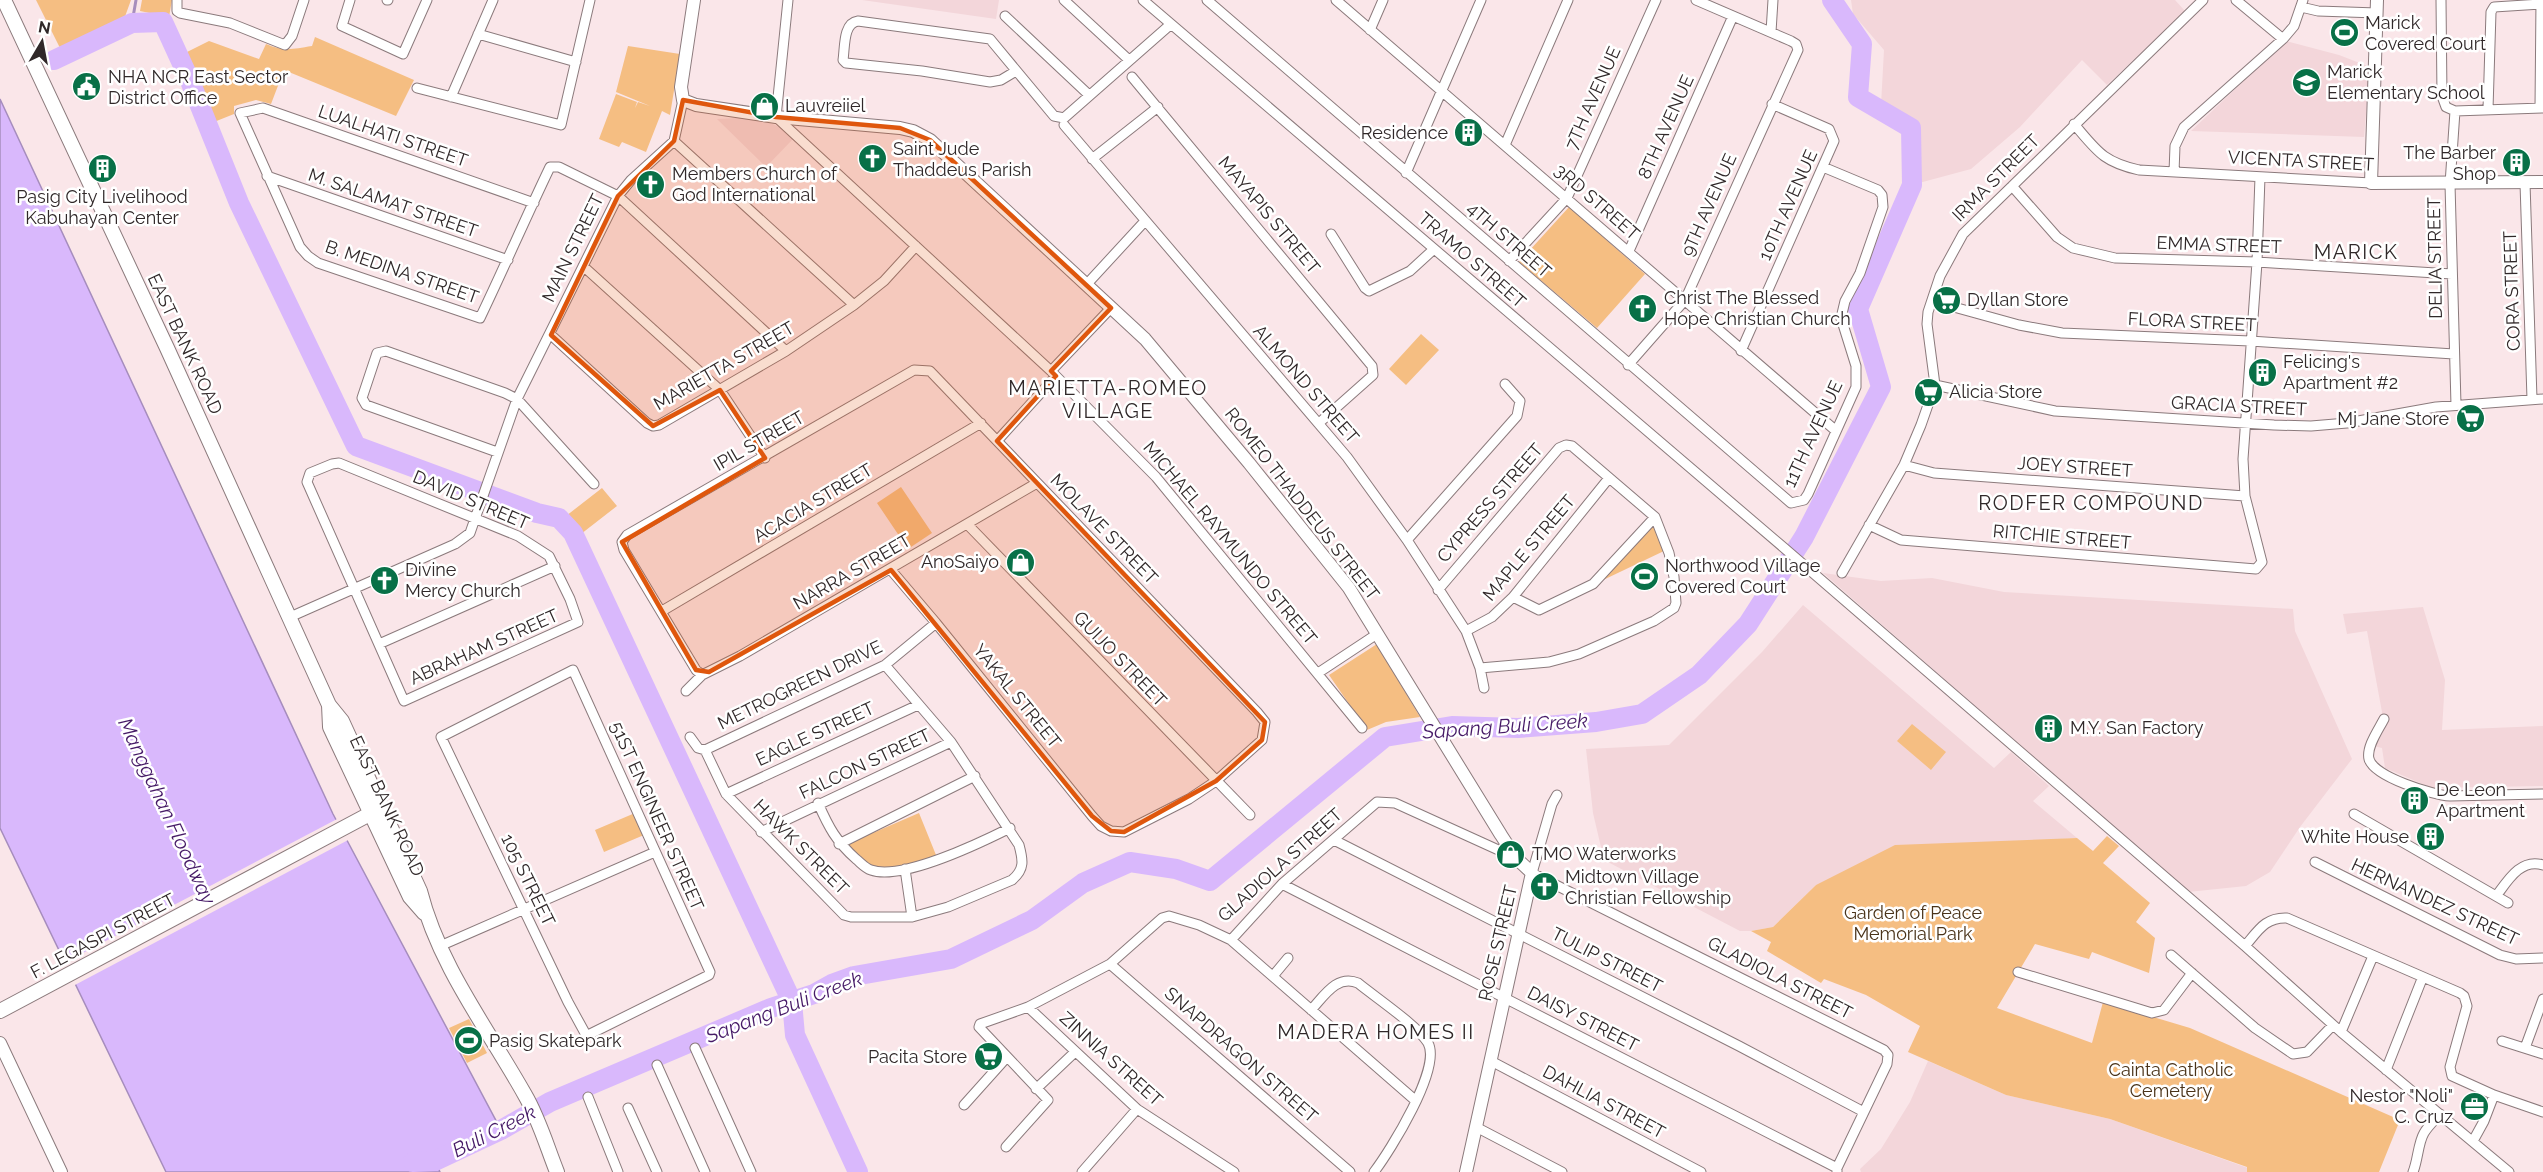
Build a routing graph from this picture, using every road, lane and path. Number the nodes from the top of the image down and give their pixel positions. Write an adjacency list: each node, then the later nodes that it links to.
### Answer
1 (3, 0): 123 (main road, EAST BANK ROAD)
2 (177, 0): 3 (street)
3 (304, 0)
4 (350, 0): 5 (street)
5 (427, 0)
6 (493, 0): 32 (street)
7 (590, 0): 35 (street)
8 (694, 0): 42 (street)
9 (788, 0): 49 (street)
10 (1064, 0): 34 (street)
11 (1143, 0): 29 (street, TRAMO STREET)
12 (1207, 0): 57 (street, 4TH STREET)
13 (1336, 0): 30 (street, 3RD STREET)
14 (1383, 0): 30 (street)
15 (1481, 0): 39 (street)
16 (1568, 0): 53 (street)
17 (1656, 0): 66 (street, 7TH AVENUE)
18 (1696, 0): 28 (street)
19 (1773, 0): 31 (street)
20 (2203, 0): 50 (street, IRMA STREET)
21 (2236, 0): 33 (street)
22 (2377, 0): 26 (street)
23 (2441, 0): 47 (street)
24 (2541, 2): 45 (street); 46 (street)
25 (2302, 3): 26 (street); 33 (street)
26 (2377, 13): 61 (street)
27 (1005, 16): 40 (street)
28 (1733, 16): 31 (street); 72 (street, 8TH AVENUE)
29 (1171, 24): 34 (street); 71 (street, TRAMO STREET)
30 (1370, 30): 39 (street, 3RD STREET)
31 (1771, 32): 43 (street, 9TH AVENUE)
32 (478, 34): 35 (street); 41 (street)
33 (2283, 39): 56 (street)
34 (1129, 60): 40 (street)
35 (576, 62): 41 (street)
36 (1016, 71): 36 (street); 40 (street)
37 (1132, 77): 44 (street, MAYAPIS STREET)
38 (417, 88): 41 (street)
39 (1441, 91): 53 (street, 3RD STREET); 57 (street)
40 (1089, 95)
41 (451, 96)
42 (683, 100): 49 (street, ROMEO THADDEUS STREET); 52 (street)
43 (1772, 104): 55 (street, 10TH AVENUE); 79 (street, 9TH AVENUE)
44 (1158, 107): 54 (street); 99 (street, MAYAPIS STREET)
45 (2542, 108): 46 (street)
46 (2488, 109): 47 (street)
47 (2455, 111): 63 (street, DELIA STREET)
48 (240, 113): 58 (street, B. MEDINA STREET); 67 (street, LUALHATI STREET)
49 (776, 117): 70 (street, MICHAEL RAYMUNDO STREET); 78 (street, ROMEO THADDEUS STREET)
50 (2074, 124): 56 (street, VICENTA STREET); 64 (street, IRMA STREET)
51 (1064, 125): 54 (street, ALMOND STREET)
52 (674, 141): 65 (street, MAIN STREET); 81 (street)
53 (1505, 145): 66 (street, 3RD STREET)
54 (1092, 159): 68 (street, ALMOND STREET)
55 (1823, 166): 86 (street, 10TH AVENUE); 101 (street, 11TH AVENUE)
56 (2174, 172): 59 (street, VICENTA STREET)
57 (1406, 173): 74 (street, 4TH STREET)
58 (267, 176): 73 (street, M. SALAMAT STREET); 73 (street, B. MEDINA STREET)
59 (2260, 177): 61 (street, VICENTA STREET); 75 (street)
60 (2543, 182): 62 (street, VICENTA STREET)
61 (2371, 183): 63 (street, VICENTA STREET)
62 (2525, 183): 63 (street, VICENTA STREET); 95 (street, CORA STREET)
63 (2450, 184): 77 (street, DELIA STREET)
64 (2012, 186): 75 (street, EMMA STREET); 80 (street, IRMA STREET)
65 (618, 196): 67 (street, B. MEDINA STREET); 76 (street, MAIN STREET); 85 (street)
66 (1566, 198): 72 (street, 3RD STREET); 74 (street, 7TH AVENUE)
67 (534, 203): 73 (street, B. MEDINA STREET)
68 (1145, 221): 78 (street); 99 (street, ALMOND STREET)
69 (1331, 234): 71 (street)
70 (916, 246): 81 (street, MARIETTA STREET); 90 (street, MICHAEL RAYMUNDO STREET)
71 (1434, 249): 169 (street, TRAMO STREET)
72 (1629, 251): 79 (street, 3RD STREET)
73 (508, 260)
74 (1509, 261): 88 (street, 4TH STREET)
75 (2257, 262): 77 (street, EMMA STREET); 84 (street)
76 (584, 266): 83 (street, MAIN STREET); 93 (street)
77 (2452, 274): 87 (street, DELIA STREET)
78 (1087, 284): 82 (street, ROMEO THADDEUS STREET)
79 (1685, 300): 86 (street, 3RD STREET); 88 (street, 9TH AVENUE)
80 (1932, 301): 84 (street, FLORA STREET); 92 (street, IRMA STREET)
81 (854, 305): 85 (street, MARIETTA STREET)
82 (1111, 308): 90 (street); 127 (street, ROMEO THADDEUS STREET)
83 (551, 335): 93 (street, MARIETTA STREET); 94 (street, MAIN STREET)
84 (2250, 341): 87 (street, FLORA STREET); 100 (street)
85 (786, 351): 93 (street, MARIETTA STREET)
86 (1742, 351): 101 (street, 3RD STREET)
87 (2454, 354): 97 (street, DELIA STREET)
88 (1628, 365): 110 (street, 4TH STREET)
89 (914, 370): 98 (street, MOLAVE STREET); 104 (street, IPIL STREET)
90 (1054, 374): 102 (street); 132 (street, MICHAEL RAYMUNDO STREET)
91 (1505, 384): 115 (street)
92 (1935, 385): 100 (street, GRACIA STREET); 105 (street, IRMA STREET)
93 (720, 390): 104 (street)
94 (517, 399): 103 (street, MAIN STREET); 103 (street); 108 (street)
95 (2532, 399): 96 (street, GRACIA STREET); 97 (street, GRACIA STREET)
96 (2543, 399)
97 (2456, 405): 100 (street, GRACIA STREET)
98 (981, 423): 102 (street, MOLAVE STREET); 122 (street, ACACIA STREET)
99 (1318, 423): 115 (street, ALMOND STREET)
100 (2247, 424): 109 (street)
101 (1835, 430): 110 (street, 11TH AVENUE)
102 (997, 441): 107 (street, MOLAVE STREET)
103 (497, 452): 112 (street, MAIN STREET)
104 (765, 458): 122 (street, IPIL STREET)
105 (1904, 465): 109 (street, JOEY STREET); 114 (street, IRMA STREET)
106 (1609, 478): 111 (street); 120 (street, CYPRESS STREET); 121 (street, MAPLE STREET)
107 (1037, 483): 113 (street, NARRA STREET); 143 (street, MOLAVE STREET)
108 (594, 484)
109 (2245, 496): 114 (street, RITCHIE STREET)
110 (1791, 503)
111 (1655, 517): 121 (street); 130 (street)
112 (476, 519): 116 (street, DAVID STREET); 119 (street); 119 (street, DAVID STREET)
113 (967, 524): 117 (street, NARRA STREET); 143 (street, GUIJO STREET)
114 (1869, 525): 118 (street, IRMA STREET)
115 (1407, 540): 120 (street, ALMOND STREET)
116 (555, 566): 124 (street, DAVID STREET); 128 (street)
117 (891, 570): 125 (street, YAKAL STREET); 133 (street, NARRA STREET)
118 (1842, 573)
119 (354, 588): 123 (street); 128 (street)
120 (1438, 590): 126 (street, ALMOND STREET)
121 (1513, 597): 126 (street, MAPLE STREET)
122 (662, 611): 133 (street)
123 (290, 617): 148 (main road, EAST BANK ROAD)
124 (578, 622): 128 (street, ABRAHAM STREET)
125 (936, 623): 129 (street, METROGREEN DRIVE); 143 (street, YAKAL STREET)
126 (1466, 631): 130 (street, ALMOND STREET)
127 (1377, 633): 132 (street); 156 (street, ROMEO THADDEUS STREET)
128 (379, 644)
129 (885, 665): 136 (street, HAWK STREET); 141 (street, METROGREEN DRIVE)
130 (1480, 668): 134 (street, ALMOND STREET)
131 (573, 670): 155 (street, 51ST ENGINEER STREET); 164 (street, 105 STREET)
132 (1318, 673): 138 (street, MICHAEL RAYMUNDO STREET)
133 (702, 675): 135 (street, NARRA STREET)
134 (1484, 688)
135 (687, 691)
136 (918, 705): 140 (street, HAWK STREET); 144 (street, EAGLE STREET)
137 (2384, 718): 145 (street)
138 (1362, 728)
139 (690, 737): 141 (street, HAWK STREET)
140 (951, 742): 142 (street, HAWK STREET); 147 (street, FALCON STREET)
141 (705, 750): 144 (street, HAWK STREET)
142 (975, 776): 151 (street, HAWK STREET); 154 (street)
143 (1216, 781): 150 (street, GUIJO STREET)
144 (726, 794): 152 (street, HAWK STREET)
145 (2543, 794)
146 (1557, 795): 160 (street, ROSE STREET)
147 (818, 803): 152 (street, FALCON STREET); 154 (street)
148 (376, 811): 168 (main road, EAST BANK ROAD); 182 (main road, F. LEGASPI STREET)
149 (2354, 814): 162 (street)
150 (1250, 815)
151 (1010, 828): 159 (street); 165 (street, HAWK STREET)
152 (761, 832): 165 (street, HAWK STREET)
153 (1335, 840): 156 (street, GLADIOLA STREET); 161 (street, GLADIOLA STREET); 166 (street, TULIP STREET)
154 (839, 844): 159 (street)
155 (655, 852): 164 (street); 186 (street, 51ST ENGINEER STREET)
156 (1516, 858): 160 (street, GLADIOLA STREET)
157 (2315, 862): 173 (street, HERNANDEZ STREET)
158 (2543, 865): 162 (street)
159 (905, 869): 165 (street)
160 (1532, 873): 166 (street, ROSE STREET); 204 (street, GLADIOLA STREET)
161 (1282, 884): 167 (street, GLADIOLA STREET); 179 (street, DAISY STREET)
162 (2497, 895): 163 (street)
163 (2508, 903)
164 (524, 910): 168 (street); 186 (street, 105 STREET)
165 (912, 917)
166 (1520, 933): 179 (street, ROSE STREET); 204 (street, TULIP STREET)
167 (1231, 940): 174 (street, GLADIOLA STREET); 177 (street)
168 (441, 946): 212 (main road, EAST BANK ROAD)
169 (2245, 946): 171 (street); 184 (street, TRAMO STREET)
170 (2171, 955): 176 (street)
171 (2373, 956): 178 (street); 185 (street)
172 (1288, 958): 177 (street)
173 (2543, 958)
174 (1110, 964): 181 (street, GLADIOLA STREET); 219 (street, SNAPDRAGON STREET)
175 (2018, 972): 176 (street)
176 (2192, 973): 184 (street)
177 (1273, 976): 183 (street)
178 (2422, 979): 196 (street); 198 (street)
179 (1505, 998): 194 (street, ROSE STREET); 210 (street, DAISY STREET)
180 (2543, 999): 190 (street)
181 (1028, 1007): 191 (street, ZINNIA STREET); 193 (street, GLADIOLA STREET)
182 (6, 1008)
183 (1311, 1010): 200 (street); 200 (street)
184 (2333, 1025): 185 (street, TRAMO STREET)
185 (2341, 1032): 196 (street, TRAMO STREET)
186 (588, 1035)
187 (2502, 1041): 190 (street)
188 (0, 1043): 211 (street)
189 (695, 1048): 216 (street)
190 (2525, 1048): 192 (street)
191 (1075, 1052): 197 (street); 203 (street, ZINNIA STREET)
192 (2543, 1054)
193 (1007, 1057): 197 (street); 201 (street)
194 (1491, 1061): 207 (street, ROSE STREET); 223 (street, DAHLIA STREET)
195 (657, 1065): 215 (street)
196 (2386, 1071): 206 (street, TRAMO STREET)
197 (1036, 1089): 209 (street)
198 (2494, 1095): 205 (street); 208 (street)
199 (588, 1097): 213 (street)
200 (1416, 1101): 220 (street)
201 (964, 1105)
202 (628, 1107): 214 (street)
203 (1137, 1109): 217 (street); 218 (street, ZINNIA STREET)
204 (1862, 1111): 210 (street)
205 (2543, 1112)
206 (2440, 1114): 208 (street, TRAMO STREET); 224 (street)
207 (1476, 1127): 221 (street, ROSE STREET); 222 (street)
208 (2473, 1141): 225 (street, TRAMO STREET)
209 (1006, 1147)
210 (1837, 1170)
211 (61, 1172)
212 (557, 1172)
213 (618, 1172)
214 (657, 1172)
215 (705, 1172)
216 (752, 1172)
217 (1082, 1172)
218 (1233, 1172)
219 (1350, 1172)
220 (1374, 1172)
221 (1466, 1172)
222 (1562, 1172)
223 (1701, 1172)
224 (2413, 1172)
225 (2508, 1172)

